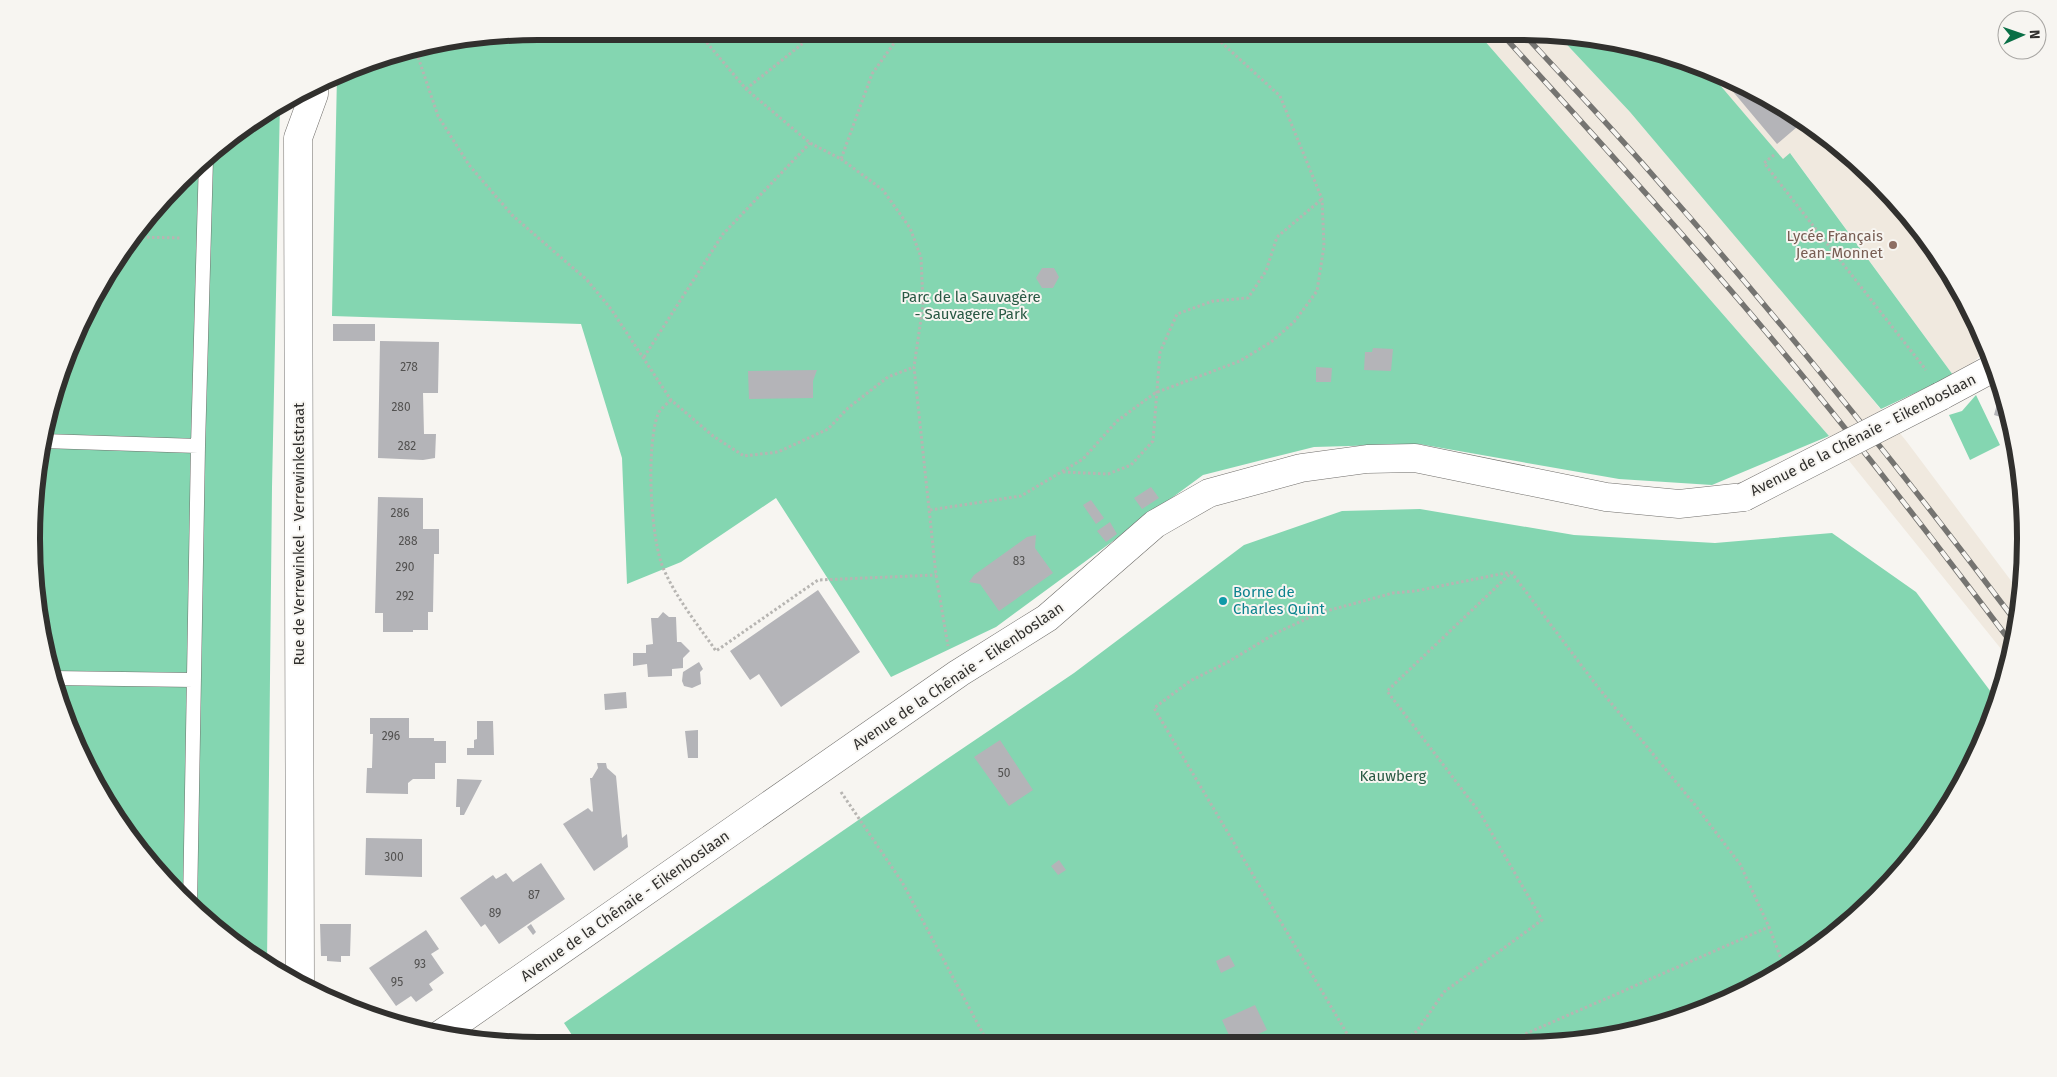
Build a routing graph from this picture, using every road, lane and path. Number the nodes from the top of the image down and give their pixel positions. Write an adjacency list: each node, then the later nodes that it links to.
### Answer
1 (705, 40): 6 (path)
2 (807, 40): 6 (path)
3 (896, 40): 10 (path)
4 (1219, 40): 12 (path)
5 (417, 55): 15 (path)
6 (746, 89): 8 (path)
7 (314, 93): 34 (street, Rue de Verrewinkel - Verrewinkelstraat)
8 (810, 143): 10 (path); 15 (path)
9 (1774, 155): 19 (path)
10 (841, 159): 16 (path)
11 (206, 168): 14 (lane)
12 (1322, 199): 18 (path); 18 (path)
13 (142, 236): 14 (path)
14 (204, 239): 22 (lane)
15 (644, 357): 20 (path)
16 (914, 367): 20 (path); 24 (path)
17 (1988, 371): 19 (street, Avenue de la Chênaie - Eikenboslaan)
18 (1155, 394): 23 (path); 23 (path)
19 (1943, 395): 27 (street, Avenue de la Chênaie - Eikenboslaan, bridge)
20 (671, 400): 26 (path)
21 (50, 441): 22 (lane)
22 (198, 446): 29 (lane)
23 (1062, 472): 24 (path)
24 (930, 510): 26 (path)
25 (1511, 572): 32 (path); 37 (path); 38 (path)
26 (936, 575): 27 (path)
27 (959, 673): 30 (street, Avenue de la Chênaie - Eikenboslaan)
28 (60, 678): 29 (lane)
29 (194, 680): 31 (lane)
30 (824, 768): 35 (street, Avenue de la Chênaie - Eikenboslaan); 36 (path)
31 (190, 895)
32 (1769, 927): 33 (path); 39 (path)
33 (1782, 961)
34 (300, 976)
35 (449, 1028)
36 (985, 1037)
37 (1349, 1037)
38 (1409, 1037)
39 (1518, 1037)

